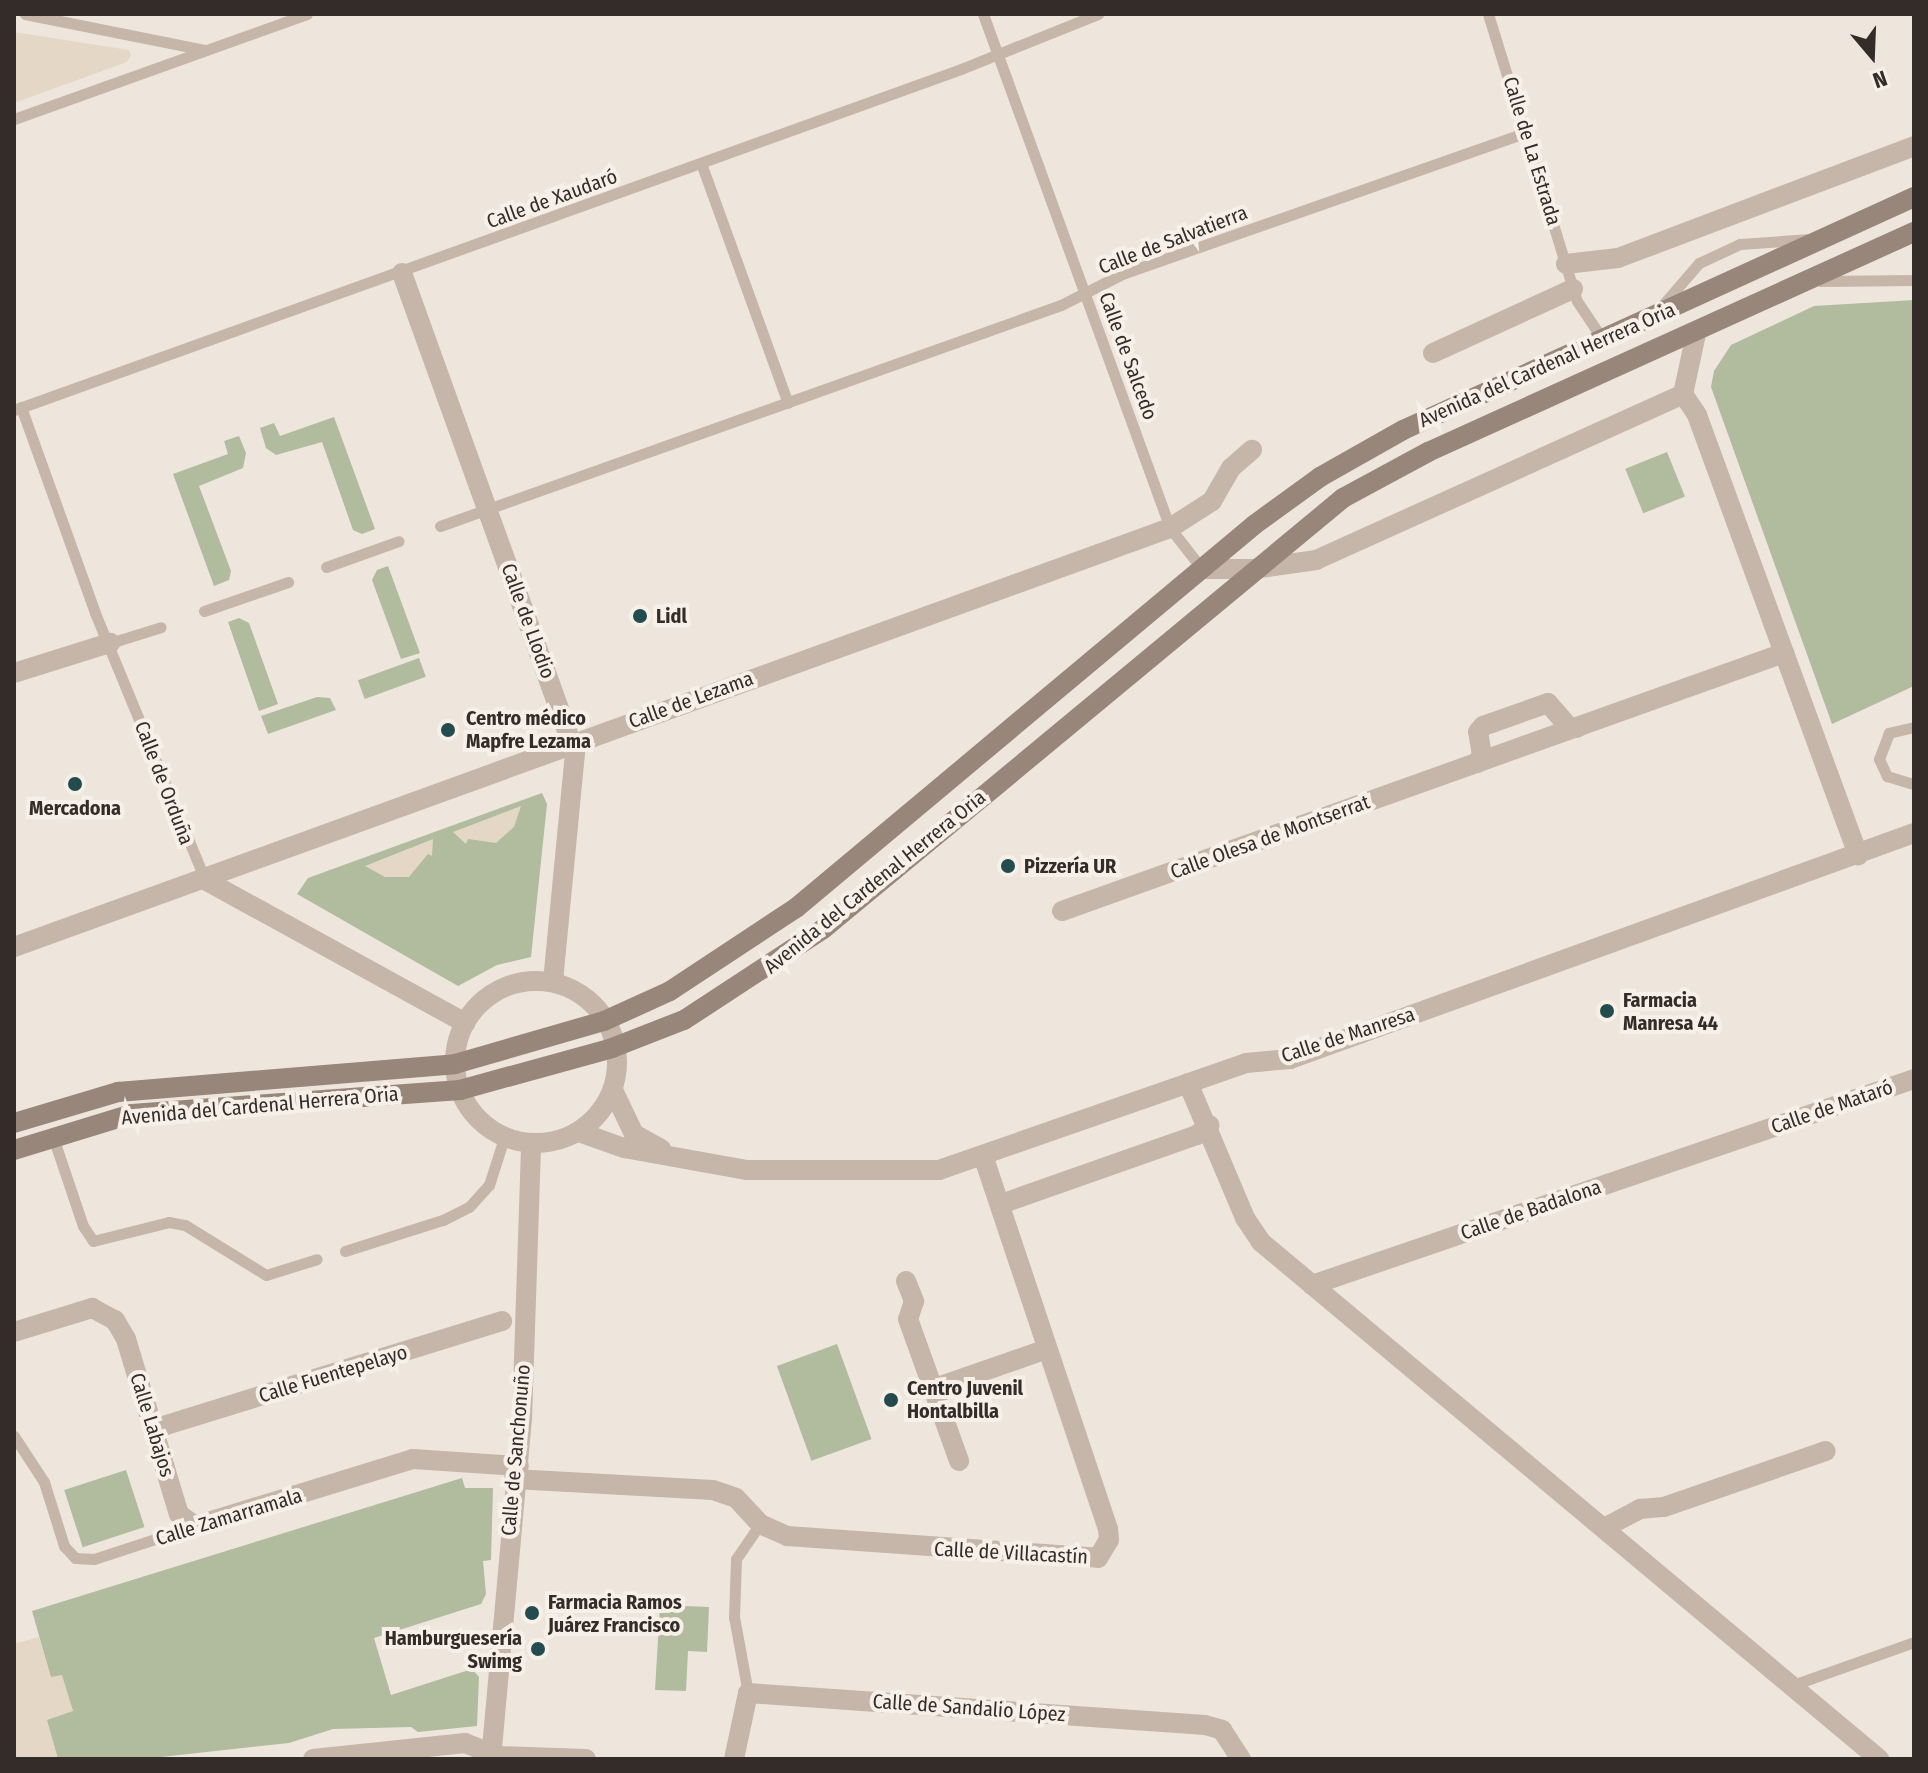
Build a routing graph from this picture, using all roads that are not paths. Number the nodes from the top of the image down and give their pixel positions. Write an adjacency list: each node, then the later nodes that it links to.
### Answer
1 (25, 14): 6 (lane)
2 (307, 14): 6 (lane)
3 (983, 14): 7 (lane, Calle de Salcedo)
4 (1098, 14): 7 (lane, Calle de Xaudaró)
5 (1488, 14): 9 (lane, Calle de La Estrada)
6 (205, 50): 8 (lane)
7 (998, 51): 11 (lane, Calle de Xaudaró); 20 (lane, Calle de Salcedo)
8 (14, 119)
9 (1528, 132): 15 (lane, Calle de La Estrada); 20 (lane, Calle de Salvatierra)
10 (1914, 146): 15 (street)
11 (701, 163): 16 (lane, Calle de Xaudaró); 26 (lane)
12 (1914, 197): 14 (main road, Avenida del Cardenal Herrera Oria)
13 (1914, 232): 18 (main road, Avenida del Cardenal Herrera Oria)
14 (1834, 235): 21 (main road, Avenida del Cardenal Herrera Oria); 21 (lane)
15 (1566, 264): 19 (lane, Calle de La Estrada)
16 (402, 273): 27 (lane, Calle de Xaudaró); 29 (street, Calle de Llodio)
17 (1914, 280): 18 (lane)
18 (1808, 282): 22 (main road, Avenida del Cardenal Herrera Oria)
19 (1573, 289): 23 (lane, Calle de La Estrada); 24 (street)
20 (1086, 293): 26 (lane, Calle de Salvatierra); 31 (lane, Calle de Salcedo)
21 (1650, 319): 23 (main road, Avenida del Cardenal Herrera Oria)
22 (1696, 334): 25 (street); 35 (main road, Avenida del Cardenal Herrera Oria)
23 (1603, 340): 34 (main road, Avenida del Cardenal Herrera Oria)
24 (1433, 353)
25 (1683, 394): 35 (street); 40 (street)
26 (788, 403): 29 (lane, Calle de Salvatierra)
27 (18, 409): 39 (lane, Calle de Orduña)
28 (1252, 450): 31 (street, Calle de Lezama)
29 (488, 509): 30 (lane, Calle de Salvatierra); 44 (street, Calle de Llodio)
30 (440, 526)
31 (1170, 528): 34 (lane, Calle de Salcedo); 44 (street, Calle de Lezama)
32 (399, 541): 33 (lane)
33 (326, 567)
34 (1202, 569): 35 (street); 53 (main road, Avenida del Cardenal Herrera Oria)
35 (1253, 569): 55 (main road, Avenida del Cardenal Herrera Oria)
36 (288, 582): 37 (lane)
37 (204, 611)
38 (161, 627): 39 (lane)
39 (110, 643): 41 (street); 49 (lane, Calle de Orduña)
40 (1784, 653): 43 (street, Calle Olesa de Montserrat); 48 (street)
41 (14, 673)
42 (1914, 727): 46 (lane)
43 (1577, 728): 45 (street, Calle Olesa de Montserrat); 45 (street)
44 (572, 742): 49 (street, Calle de Lezama); 52 (street, Calle de Llodio)
45 (1477, 763): 50 (street, Calle Olesa de Montserrat)
46 (1914, 784)
47 (1914, 833): 48 (street, Calle de Manresa)
48 (1858, 855): 58 (street, Calle de Manresa)
49 (205, 880): 51 (street, Calle de Lezama); 54 (street)
50 (1062, 911)
51 (14, 947)
52 (553, 982): 53 (street); 54 (street)
53 (604, 1021): 55 (street); 56 (main road, Avenida del Cardenal Herrera Oria)
54 (465, 1023): 56 (street)
55 (615, 1047): 59 (main road, Avenida del Cardenal Herrera Oria); 60 (street)
56 (455, 1064): 59 (street); 61 (main road, Avenida del Cardenal Herrera Oria)
57 (1914, 1079): 64 (street, Calle de Mataró)
58 (1188, 1083): 62 (street); 69 (street, Calle de Manresa)
59 (460, 1090): 65 (main road, Avenida del Cardenal Herrera Oria); 66 (street)
60 (613, 1090): 63 (street); 70 (street)
61 (14, 1123)
62 (1210, 1125): 71 (street); 75 (street)
63 (579, 1132): 67 (street); 70 (street, Calle de Manresa)
64 (1751, 1136): 75 (street, Calle de Badalona)
65 (53, 1137): 68 (main road, Avenida del Cardenal Herrera Oria); 73 (lane)
66 (504, 1138): 67 (street); 72 (lane)
67 (531, 1145): 84 (street, Calle de Sanchonuño)
68 (14, 1150)
69 (983, 1156): 70 (street, Calle de Manresa); 71 (street, Calle de Villacastín)
70 (674, 1157)
71 (1001, 1204): 78 (street, Calle de Villacastín)
72 (345, 1251)
73 (317, 1259)
74 (906, 1281): 79 (street)
75 (1312, 1285): 87 (street)
76 (502, 1321): 80 (street, Calle Fuentepelayo)
77 (14, 1332): 86 (street, Calle Labajos)
78 (1044, 1350): 79 (street); 85 (street, Calle de Villacastín)
79 (935, 1388): 83 (street)
80 (163, 1426)
81 (14, 1436): 86 (lane, Calle Zamarramala)
82 (1826, 1451): 87 (street)
83 (959, 1461)
84 (516, 1472): 85 (street, Calle de Villacastín); 86 (street, Calle Zamarramala); 91 (street, Calle de Sanchonuño)
85 (760, 1524): 90 (lane)
86 (195, 1526)
87 (1604, 1528): 89 (street)
88 (1914, 1642): 89 (lane)
89 (1790, 1686): 96 (street)
90 (748, 1693): 94 (street); 95 (street, Calle de Sandalio López)
91 (492, 1756): 92 (street); 93 (street)
92 (313, 1759)
93 (586, 1759)
94 (734, 1759)
95 (1241, 1759)
96 (1879, 1759)

